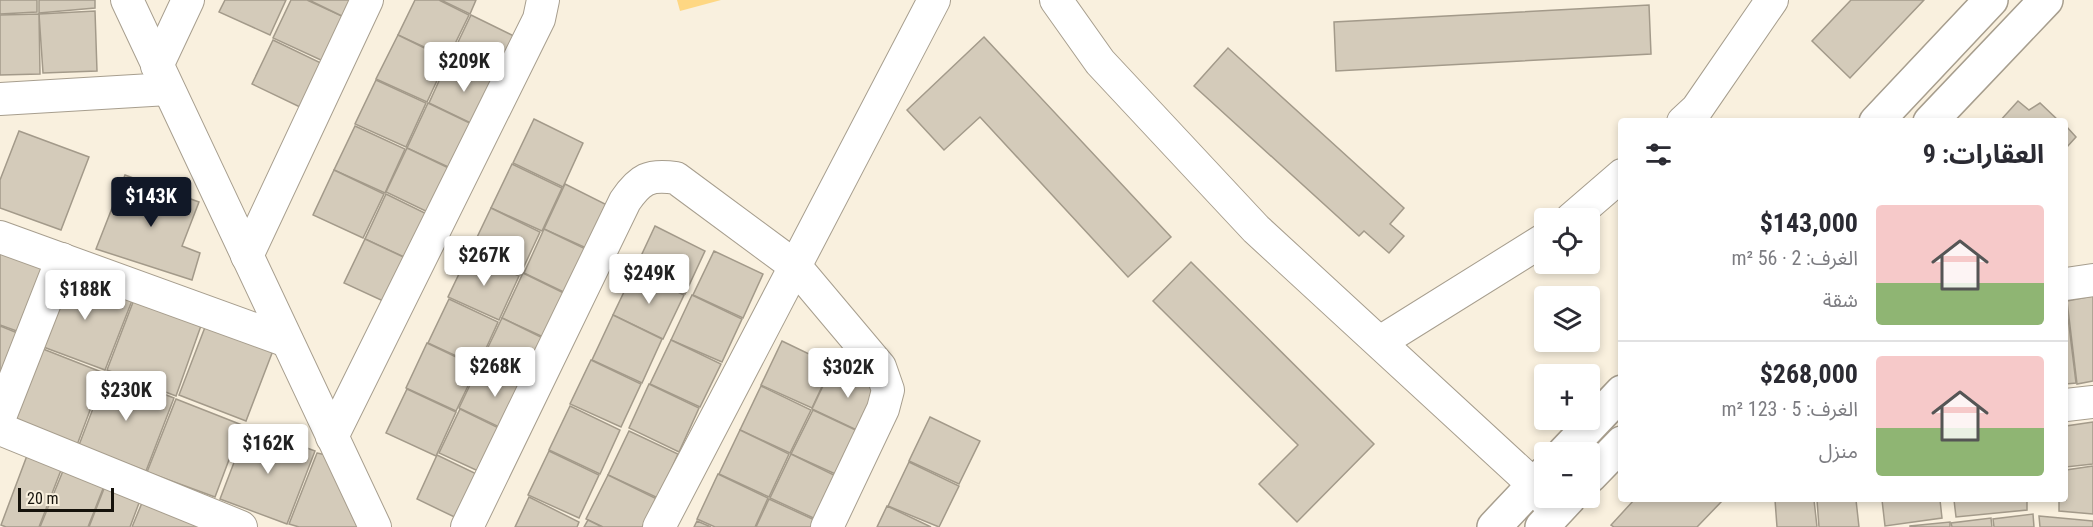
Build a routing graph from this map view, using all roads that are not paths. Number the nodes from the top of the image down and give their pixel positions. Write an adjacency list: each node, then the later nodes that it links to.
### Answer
1 (127, 0): 10 (street)
2 (188, 0): 10 (street)
3 (367, 0): 19 (street)
4 (543, 0): 31 (street)
5 (934, 0): 21 (street)
6 (1056, 0): 25 (street)
7 (1772, 0): 12 (street)
8 (1990, 0): 13 (main road)
9 (2046, 0): 14 (main road)
10 (162, 77): 11 (street); 19 (street)
11 (0, 99)
12 (1687, 118)
13 (1880, 118)
14 (1933, 118)
15 (1618, 178): 16 (street)
16 (1584, 208)
17 (0, 237): 20 (street)
18 (1534, 246): 25 (street)
19 (247, 256): 24 (street)
20 (62, 259): 24 (street); 29 (street)
21 (795, 266): 39 (street); 40 (street); 41 (street)
22 (2093, 280): 23 (street)
23 (2068, 284)
24 (287, 341): 31 (street)
25 (1380, 342): 35 (street)
26 (1618, 396): 32 (main road)
27 (2093, 402): 28 (street)
28 (2068, 405)
29 (0, 417)
30 (0, 429): 37 (street)
31 (333, 437): 38 (street)
32 (1574, 442)
33 (1618, 447): 34 (main road)
34 (1600, 466)
35 (1534, 475)
36 (1534, 484): 42 (main road)
37 (241, 527)
38 (375, 527)
39 (466, 527)
40 (659, 527)
41 (827, 527)
42 (1494, 527)

